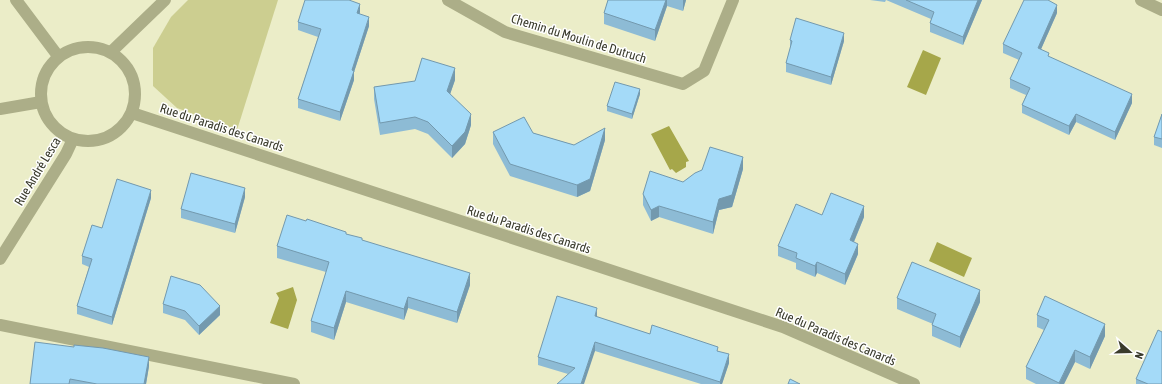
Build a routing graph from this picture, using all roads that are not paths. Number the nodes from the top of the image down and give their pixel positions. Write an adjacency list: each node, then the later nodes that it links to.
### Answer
1 (16, 0): 8 (street)
2 (165, 0): 7 (street)
3 (448, 0): 4 (street, Chemin du Moulin de Dutruch)
4 (733, 0)
5 (1141, 0): 6 (street)
6 (1162, 10)
7 (111, 52): 8 (street); 11 (street)
8 (58, 56): 9 (street)
9 (42, 102): 10 (street); 12 (street)
10 (0, 109)
11 (132, 112): 12 (street); 16 (street, Rue du Paradis des Canards)
12 (73, 139): 13 (street, Rue André Lesca)
13 (0, 259)
14 (0, 325): 15 (street)
15 (294, 384)
16 (914, 384)

